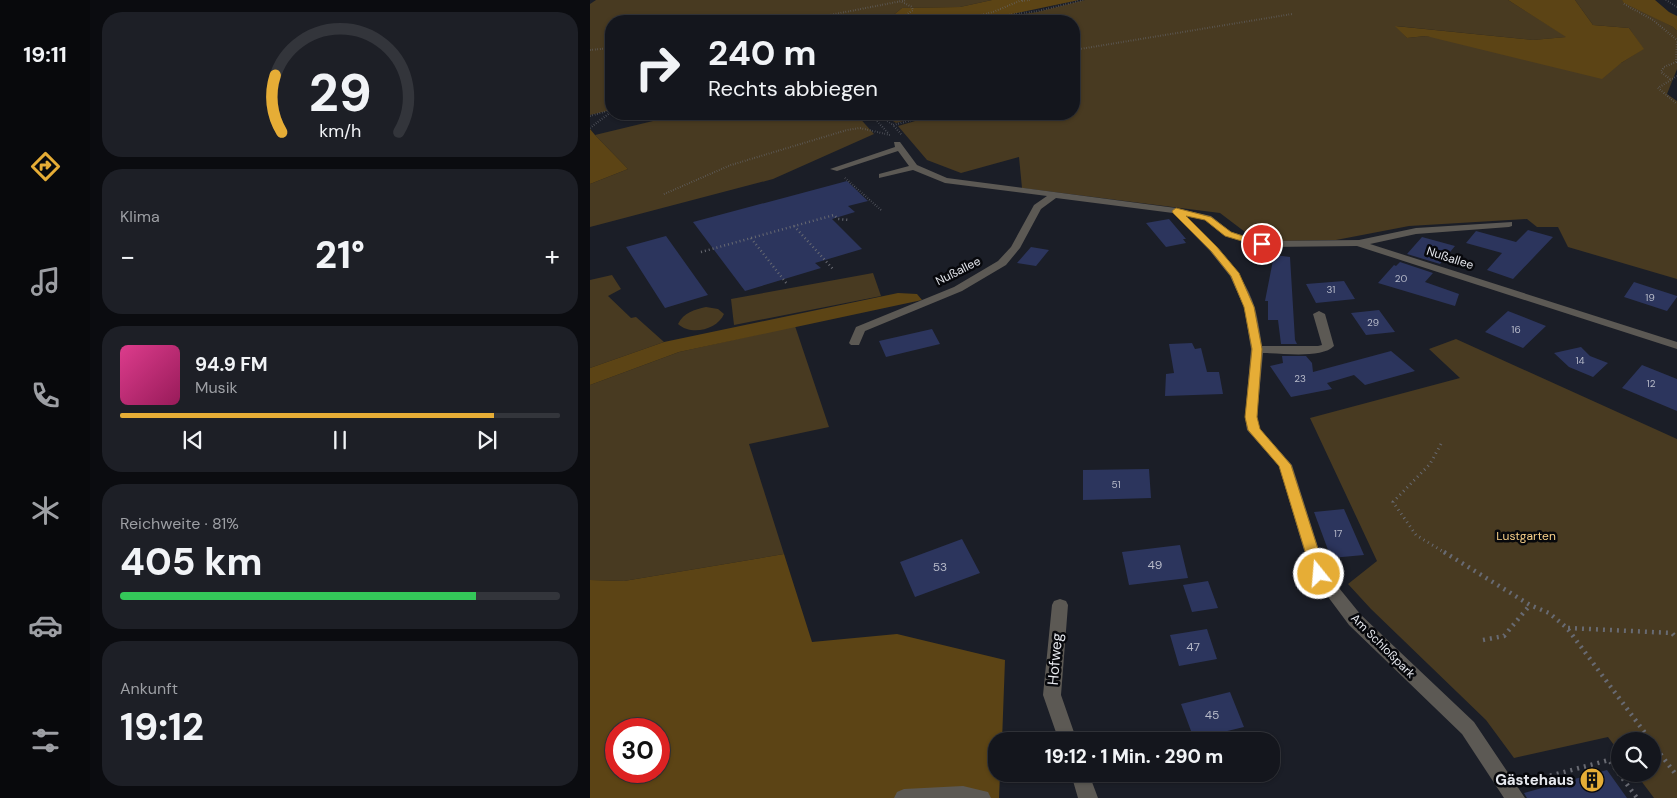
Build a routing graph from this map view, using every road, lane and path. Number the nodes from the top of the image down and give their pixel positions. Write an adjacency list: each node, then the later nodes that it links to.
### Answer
1 (907, 0): 6 (path)
2 (1022, 0): 7 (path)
3 (1030, 0): 7 (path)
4 (1083, 0): 14 (path)
5 (1666, 0): 9 (path)
6 (902, 1): 11 (path); 12 (path)
7 (1014, 3): 13 (path)
8 (1624, 4): 15 (path)
9 (1677, 6)
10 (1292, 14): 17 (path)
11 (830, 15)
12 (906, 15)
13 (981, 15)
14 (1013, 15)
15 (1677, 40): 20 (path)
16 (605, 49): 18 (path)
17 (1080, 49)
18 (590, 50)
19 (1677, 76): 20 (path)
20 (1670, 79): 21 (path)
21 (1677, 104)
22 (605, 113): 24 (path)
23 (605, 116): 29 (path)
24 (590, 117)
25 (876, 120): 35 (path)
26 (886, 120): 28 (path)
27 (913, 120): 28 (path)
28 (893, 125): 30 (path)
29 (590, 127)
30 (905, 138)
31 (914, 167): 32 (street); 33 (street); 36 (street)
32 (834, 169)
33 (882, 176)
34 (845, 178): 37 (path)
35 (664, 194)
36 (1054, 196): 38 (street); 48 (street, Nußallee)
37 (881, 210)
38 (1176, 211): 43 (street); 50 (street, Am Schloßpark)
39 (849, 220): 41 (path)
40 (1509, 224): 43 (street, Nußallee)
41 (794, 226): 42 (path); 45 (path)
42 (751, 238): 44 (path); 46 (path)
43 (1359, 244): 49 (street, Nußallee)
44 (701, 252)
45 (833, 269)
46 (787, 284)
47 (1319, 314): 50 (street)
48 (855, 343)
49 (1677, 346)
50 (1257, 349): 62 (street, Am Schloßpark)
51 (1441, 444): 53 (path)
52 (1060, 605): 57 (street, Hofweg)
53 (1530, 606): 54 (path); 56 (path)
54 (1567, 628): 55 (path); 58 (path)
55 (1677, 639)
56 (1482, 640)
57 (1065, 732)
58 (1645, 732)
59 (1661, 754): 60 (path)
60 (1677, 776)
61 (1083, 782): 65 (street)
62 (1512, 792): 66 (path)
63 (904, 798): 64 (street)
64 (981, 798)
65 (1088, 798)
66 (1637, 798)

